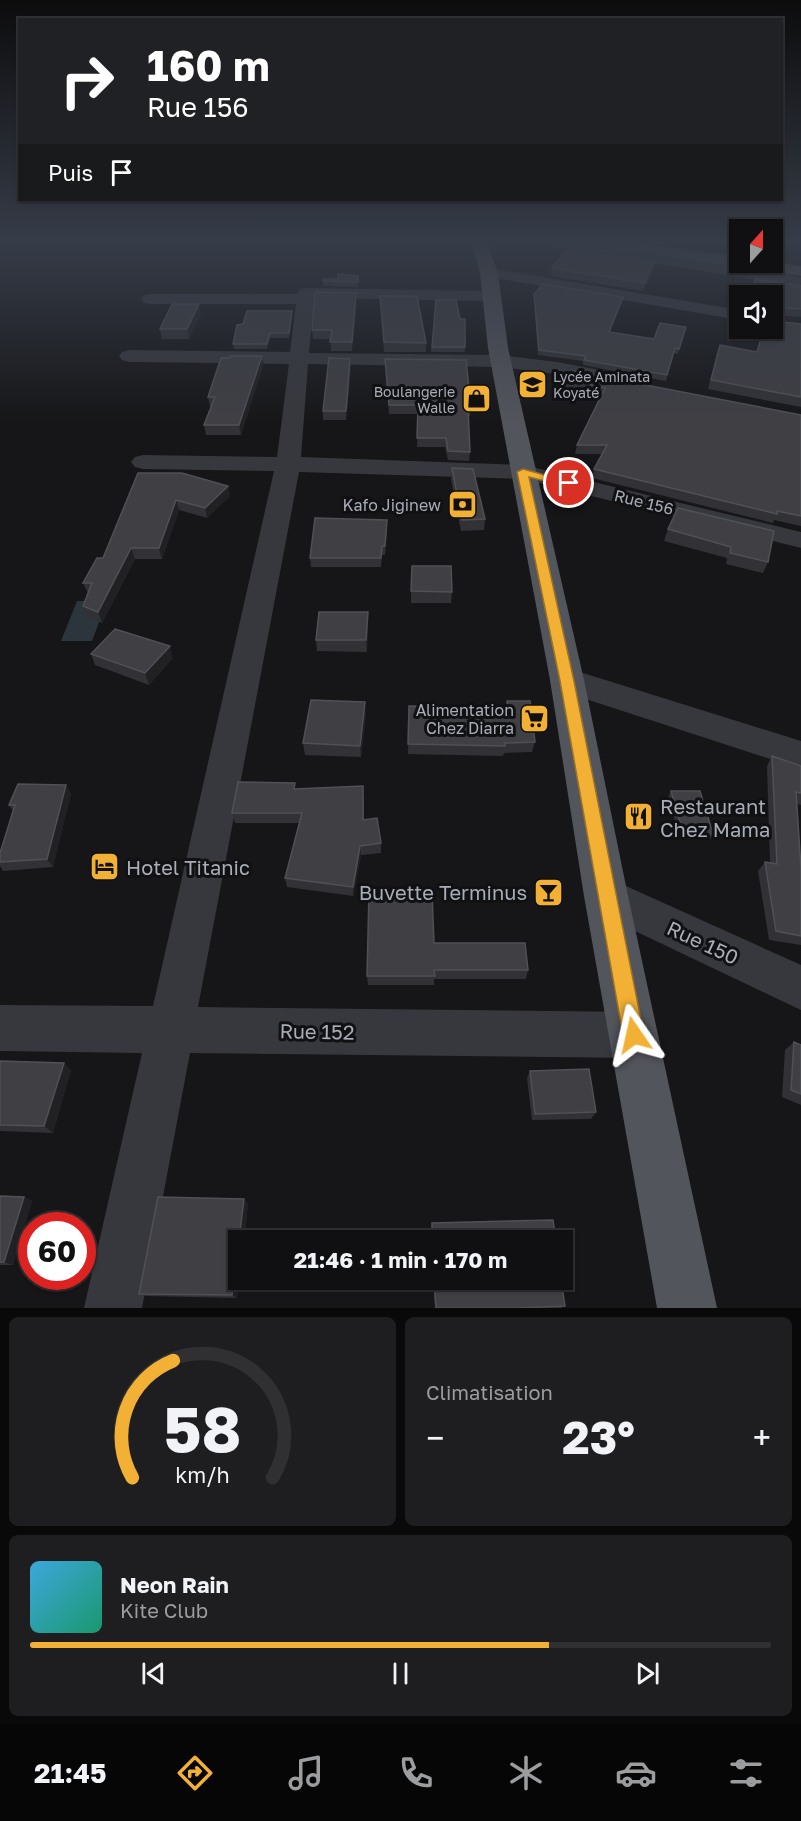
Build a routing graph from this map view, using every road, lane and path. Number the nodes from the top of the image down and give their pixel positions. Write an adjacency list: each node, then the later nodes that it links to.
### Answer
1 (305, 302): 6 (street)
2 (491, 302): 7 (main road)
3 (682, 302): 4 (street)
4 (729, 313)
5 (129, 356): 6 (street)
6 (299, 358): 7 (street); 10 (street)
7 (501, 361): 8 (street); 11 (main road)
8 (638, 384)
9 (143, 462): 10 (street, Rue 156)
10 (288, 464): 11 (street, Rue 156); 18 (street)
11 (523, 472): 12 (street, Rue 156); 13 (main road)
12 (801, 540)
13 (567, 681): 14 (street); 15 (main road)
14 (801, 755)
15 (606, 896): 16 (street, Rue 150); 19 (main road)
16 (801, 988)
17 (0, 1028): 18 (street, Rue 152)
18 (170, 1029): 19 (street, Rue 152); 20 (street)
19 (634, 1035): 21 (main road)
20 (112, 1308)
21 (687, 1308)

